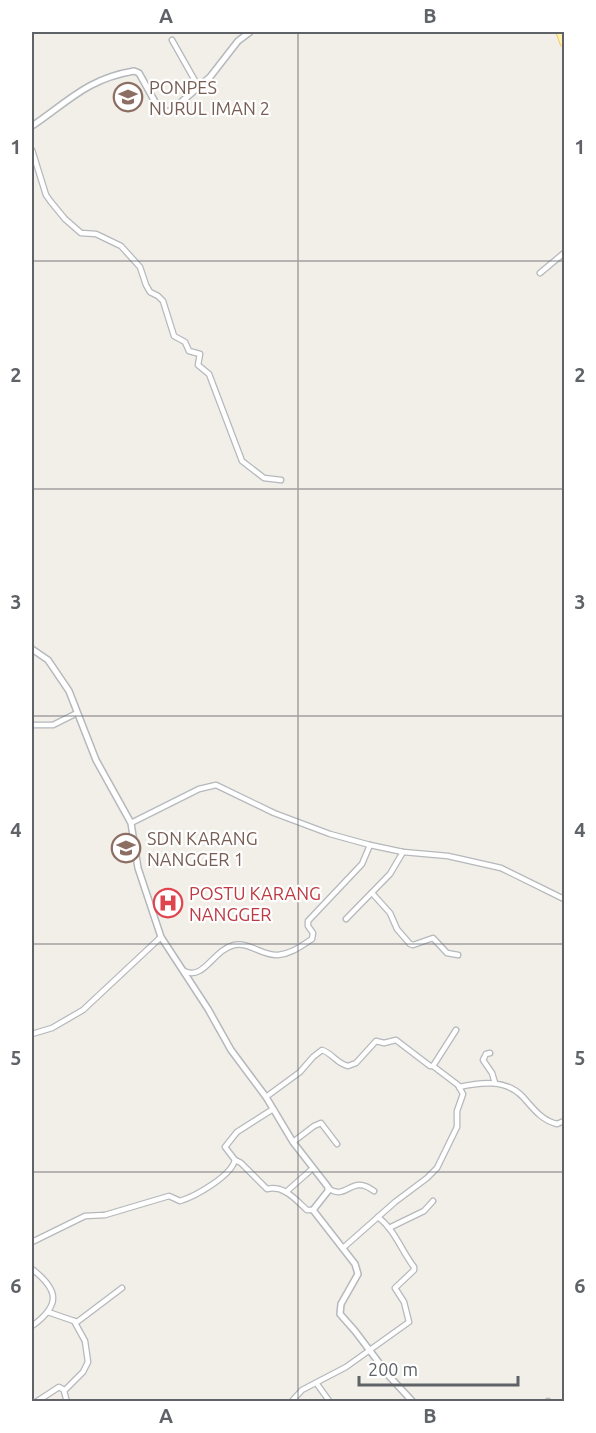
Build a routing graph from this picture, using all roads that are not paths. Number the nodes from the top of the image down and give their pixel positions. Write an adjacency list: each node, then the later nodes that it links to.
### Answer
1 (250, 32): 5 (street)
2 (560, 32): 4 (main road)
3 (172, 40): 5 (street)
4 (564, 43)
5 (198, 86): 6 (street)
6 (32, 126)
7 (32, 150): 10 (street)
8 (564, 253): 9 (street)
9 (540, 273)
10 (281, 480)
11 (32, 649): 12 (street)
12 (77, 713): 13 (street); 14 (street)
13 (32, 725)
14 (131, 823): 15 (street); 20 (street)
15 (370, 845): 16 (street); 22 (street)
16 (403, 852): 17 (street); 18 (street)
17 (372, 893): 19 (street); 21 (street)
18 (564, 898)
19 (346, 919)
20 (161, 937): 22 (street); 24 (street)
21 (458, 955)
22 (184, 971): 29 (street)
23 (456, 1030): 26 (street)
24 (32, 1034)
25 (490, 1053): 27 (street)
26 (433, 1066): 28 (street); 29 (street)
27 (495, 1083): 28 (street); 31 (street)
28 (459, 1087): 41 (street)
29 (266, 1097): 30 (street)
30 (273, 1109): 32 (street); 34 (street)
31 (564, 1121)
32 (293, 1142): 33 (street); 35 (street)
33 (337, 1144)
34 (235, 1160): 38 (street); 43 (street)
35 (312, 1169): 36 (street); 38 (street)
36 (328, 1188): 37 (street); 40 (street)
37 (374, 1191)
38 (286, 1192): 40 (street)
39 (433, 1201): 42 (street)
40 (313, 1210): 44 (street)
41 (378, 1216): 42 (street); 44 (street)
42 (391, 1227): 50 (street)
43 (32, 1242)
44 (343, 1248): 50 (street)
45 (32, 1269): 47 (street)
46 (122, 1288): 48 (street)
47 (48, 1312): 48 (street); 49 (street)
48 (74, 1322): 52 (street)
49 (32, 1326)
50 (368, 1350): 51 (street); 57 (street)
51 (317, 1384): 55 (street); 56 (street)
52 (64, 1390): 53 (street); 54 (street)
53 (36, 1401)
54 (67, 1401)
55 (291, 1401)
56 (330, 1401)
57 (412, 1401)

